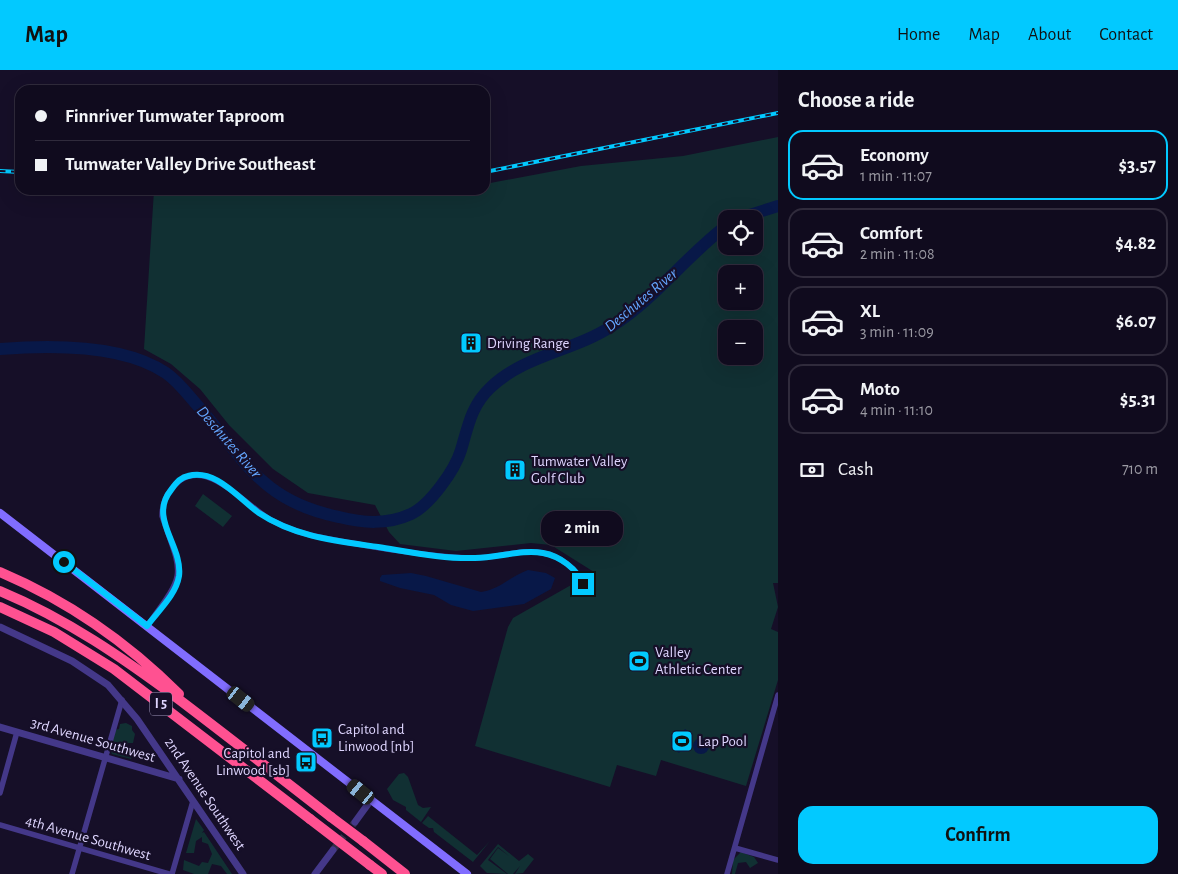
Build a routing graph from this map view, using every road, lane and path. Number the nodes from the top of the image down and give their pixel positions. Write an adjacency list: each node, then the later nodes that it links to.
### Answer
1 (0, 513): 6 (main road)
2 (0, 572): 11 (highway)
3 (583, 584): 6 (street)
4 (0, 592): 11 (highway, I 5)
5 (0, 607): 29 (highway, I 5, bridge)
6 (147, 626): 17 (main road)
7 (0, 627): 9 (street, 2nd Avenue Southwest)
8 (778, 695): 10 (street)
9 (122, 700): 14 (street); 15 (street, 2nd Avenue Southwest)
10 (775, 717): 22 (street)
11 (205, 719): 30 (highway, I 5, bridge)
12 (0, 727): 13 (street, 3rd Avenue Southwest)
13 (17, 732): 14 (street, 3rd Avenue Southwest); 16 (street)
14 (105, 758): 15 (street, 3rd Avenue Southwest); 21 (street)
15 (179, 779): 18 (street, 2nd Avenue Southwest)
16 (0, 793)
17 (372, 800): 19 (street); 31 (main road)
18 (193, 801): 26 (street); 27 (street, 2nd Avenue Southwest)
19 (354, 822)
20 (0, 825): 21 (street, 4th Avenue Southwest)
21 (80, 848): 25 (street); 26 (street, 4th Avenue Southwest)
22 (735, 848): 24 (street); 32 (street)
23 (333, 850): 28 (street)
24 (778, 860)
25 (72, 874)
26 (170, 874)
27 (243, 874)
28 (315, 874)
29 (382, 874)
30 (405, 874)
31 (467, 874)
32 (727, 874)

